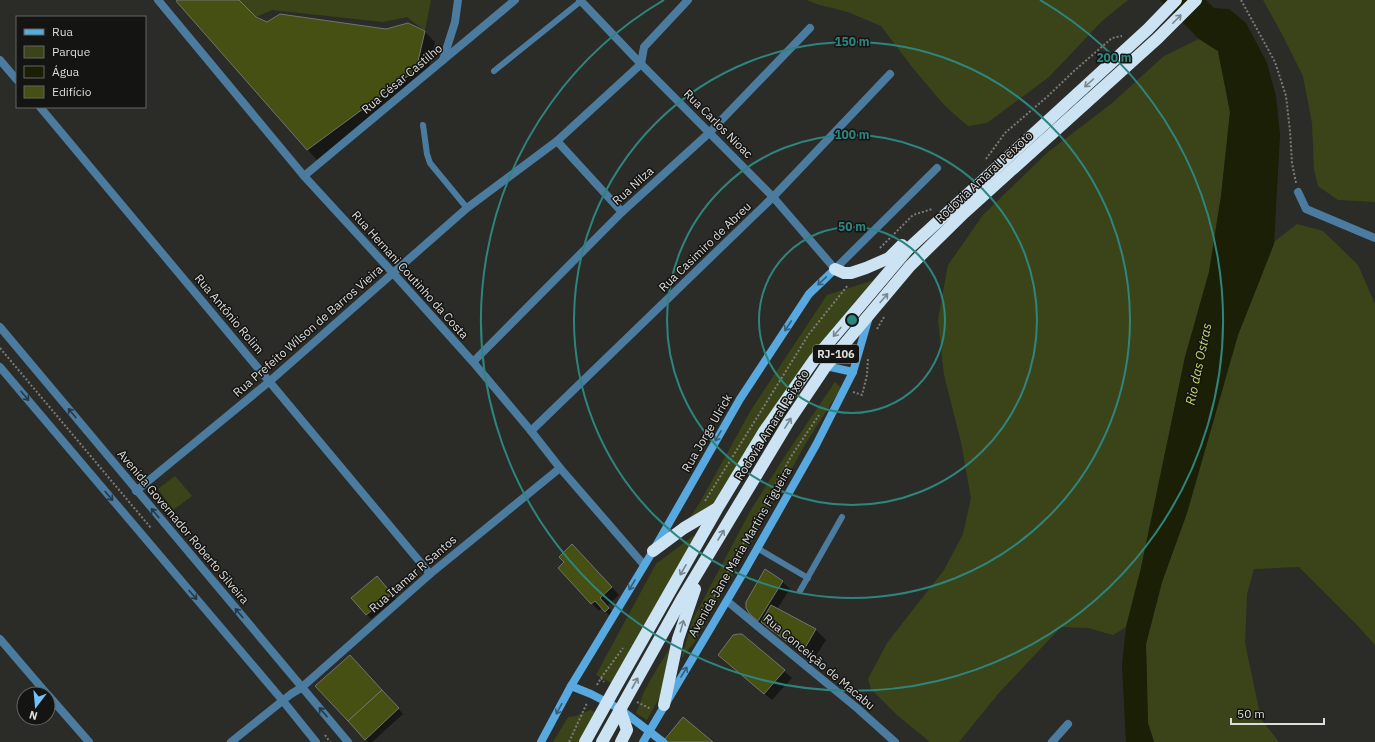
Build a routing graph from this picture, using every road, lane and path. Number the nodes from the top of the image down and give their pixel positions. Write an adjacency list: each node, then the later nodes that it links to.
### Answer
1 (158, 0): 21 (street, Rua Hernani Coutinho da Costa)
2 (458, 0): 11 (street)
3 (516, 0): 11 (street, Rua César Castilho)
4 (688, 0): 12 (street)
5 (1176, 0): 26 (highway, Rodovia Amaral Peixoto / RJ-106, one-way to 26)
6 (1196, 0): 30 (highway, Rodovia Amaral Peixoto / RJ-106, one-way to 6)
7 (1241, 0): 22 (path)
8 (581, 1): 12 (street, Rua Carlos Nioac); 13 (lane)
9 (810, 28): 18 (street, Rua Nilza)
10 (0, 60): 15 (street)
11 (442, 60): 21 (street, Rua César Castilho)
12 (641, 64): 18 (street, Rua Carlos Nioac); 19 (street, Rua Prefeito Wilson de Barros Vieira)
13 (494, 71)
14 (890, 74): 23 (street, Rua Casimiro de Abreu)
15 (16, 79)
16 (41, 108): 39 (street, Rua Antônio Rolim)
17 (423, 125): 24 (lane)
18 (709, 133): 23 (street, Rua Carlos Nioac); 25 (street, Rua Nilza)
19 (557, 141): 24 (street, Rua Prefeito Wilson de Barros Vieira); 25 (street)
20 (937, 168): 28 (street, Rua Jorge Ulrick)
21 (304, 176): 29 (street, Rua Hernani Coutinho da Costa)
22 (1298, 192): 27 (street)
23 (773, 198): 28 (street, Rua Carlos Nioac); 42 (street, Rua Casimiro de Abreu)
24 (467, 208): 29 (street, Rua Prefeito Wilson de Barros Vieira)
25 (622, 212): 35 (street, Rua Nilza)
26 (940, 218): 28 (highway); 45 (highway, Rodovia Amaral Peixoto / RJ-106, one-way to 45)
27 (1375, 238)
28 (835, 269): 48 (main road, Rua Jorge Ulrick, one-way to 48)
29 (393, 273): 35 (street, Rua Hernani Coutinho da Costa); 39 (street, Rua Prefeito Wilson de Barros Vieira)
30 (870, 314): 36 (highway, Rodovia Amaral Peixoto / RJ-106); 38 (main road, Avenida Jane Maria Martins Figueira)
31 (886, 314): 33 (path)
32 (0, 327): 44 (street, Avenida Governador Roberto Silveira, one-way to 32)
33 (876, 331)
34 (869, 355): 40 (path)
35 (473, 362): 42 (street, Rua Hernani Coutinho da Costa)
36 (826, 366): 38 (main road); 49 (highway, Rodovia Amaral Peixoto / RJ-106, one-way to 36)
37 (0, 367): 60 (street, one-way to 60)
38 (853, 372): 40 (main road, Avenida Jane Maria Martins Figueira)
39 (270, 381): 44 (street, Rua Prefeito Wilson de Barros Vieira); 51 (street, Rua Antônio Rolim)
40 (844, 390): 47 (main road, Avenida Jane Maria Martins Figueira)
41 (820, 412): 55 (path)
42 (531, 431): 43 (street, Rua Hernani Coutinho da Costa)
43 (560, 468): 50 (street, Rua Hernani Coutinho da Costa); 51 (street, Rua Itamar R Santos)
44 (136, 491): 59 (street, Avenida Governador Roberto Silveira, one-way to 44)
45 (717, 509): 48 (highway); 61 (highway, Rodovia Amaral Peixoto / RJ-106, one-way to 61)
46 (842, 517): 52 (lane)
47 (757, 548): 52 (lane); 54 (main road, Avenida Jane Maria Martins Figueira)
48 (653, 551): 50 (main road, Rua Jorge Ulrick)
49 (706, 559): 63 (highway, one-way to 49); 64 (highway, Rodovia Amaral Peixoto / RJ-106, one-way to 49)
50 (644, 566): 58 (main road, Rua Jorge Ulrick, one-way to 58)
51 (430, 574): 59 (street, Rua Itamar R Santos)
52 (808, 578): 53 (lane)
53 (800, 592)
54 (727, 601): 63 (main road, Avenida Jane Maria Martins Figueira, one-way to 54); 79 (street, Rua Conceição de Macabu)
55 (692, 637)
56 (0, 639): 57 (street)
57 (41, 686)
58 (571, 686): 61 (main road); 73 (main road, Rua Jorge Ulrick, one-way to 73)
59 (301, 688): 60 (street, Rua Itamar R Santos); 72 (street, Avenida Governador Roberto Silveira, one-way to 59)
60 (283, 700): 70 (street, Rua Itamar R Santos); 71 (street)
61 (607, 702): 64 (main road); 74 (highway, Rodovia Amaral Peixoto / RJ-106)
62 (56, 703): 69 (street)
63 (664, 705): 68 (main road, Avenida Jane Maria Martins Figueira)
64 (620, 709): 67 (main road); 75 (highway, Rodovia Amaral Peixoto / RJ-106); 76 (highway)
65 (651, 709): 67 (path)
66 (1068, 724): 80 (street)
67 (641, 725): 68 (main road)
68 (649, 731): 77 (main road, Avenida Jane Maria Martins Figueira); 78 (main road)
69 (89, 742)
70 (231, 742)
71 (316, 742)
72 (348, 742)
73 (541, 742)
74 (585, 742)
75 (602, 742)
76 (620, 742)
77 (643, 742)
78 (663, 742)
79 (895, 742)
80 (1052, 742)

